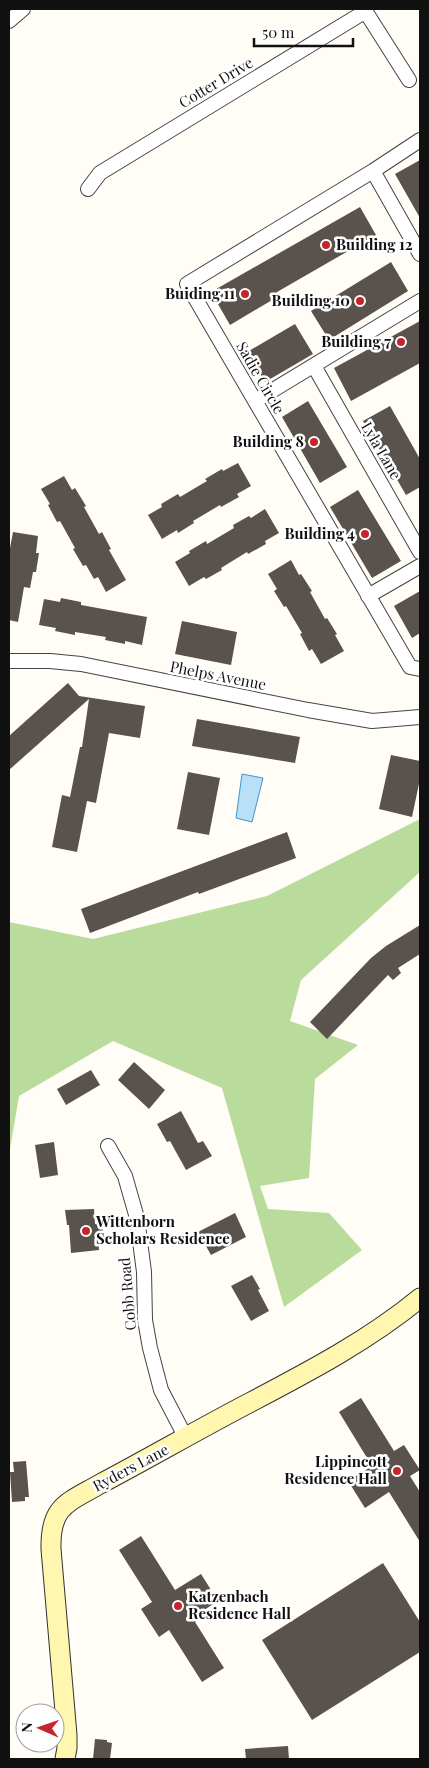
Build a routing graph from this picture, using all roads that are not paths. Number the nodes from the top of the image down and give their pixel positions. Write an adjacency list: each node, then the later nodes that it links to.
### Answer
1 (23, 9): 3 (street)
2 (365, 10): 4 (street); 7 (street, Cotter Drive)
3 (9, 22)
4 (410, 80)
5 (420, 140): 6 (street, Sadie Circle)
6 (374, 171): 8 (street); 11 (street, Sadie Circle)
7 (88, 189)
8 (420, 254)
9 (420, 301): 10 (street)
10 (314, 366): 11 (street); 12 (street, Lyla Lane)
11 (256, 401): 14 (street, Sadie Circle)
12 (420, 552)
13 (420, 566): 14 (street)
14 (368, 596): 16 (street, Sadie Circle)
15 (9, 661): 17 (street, Phelps Avenue)
16 (420, 669)
17 (420, 717)
18 (108, 1146): 20 (street, Cobb Road)
19 (420, 1298): 20 (main road, Ryders Lane)
20 (186, 1438): 21 (main road, Ryders Lane)
21 (65, 1759)

